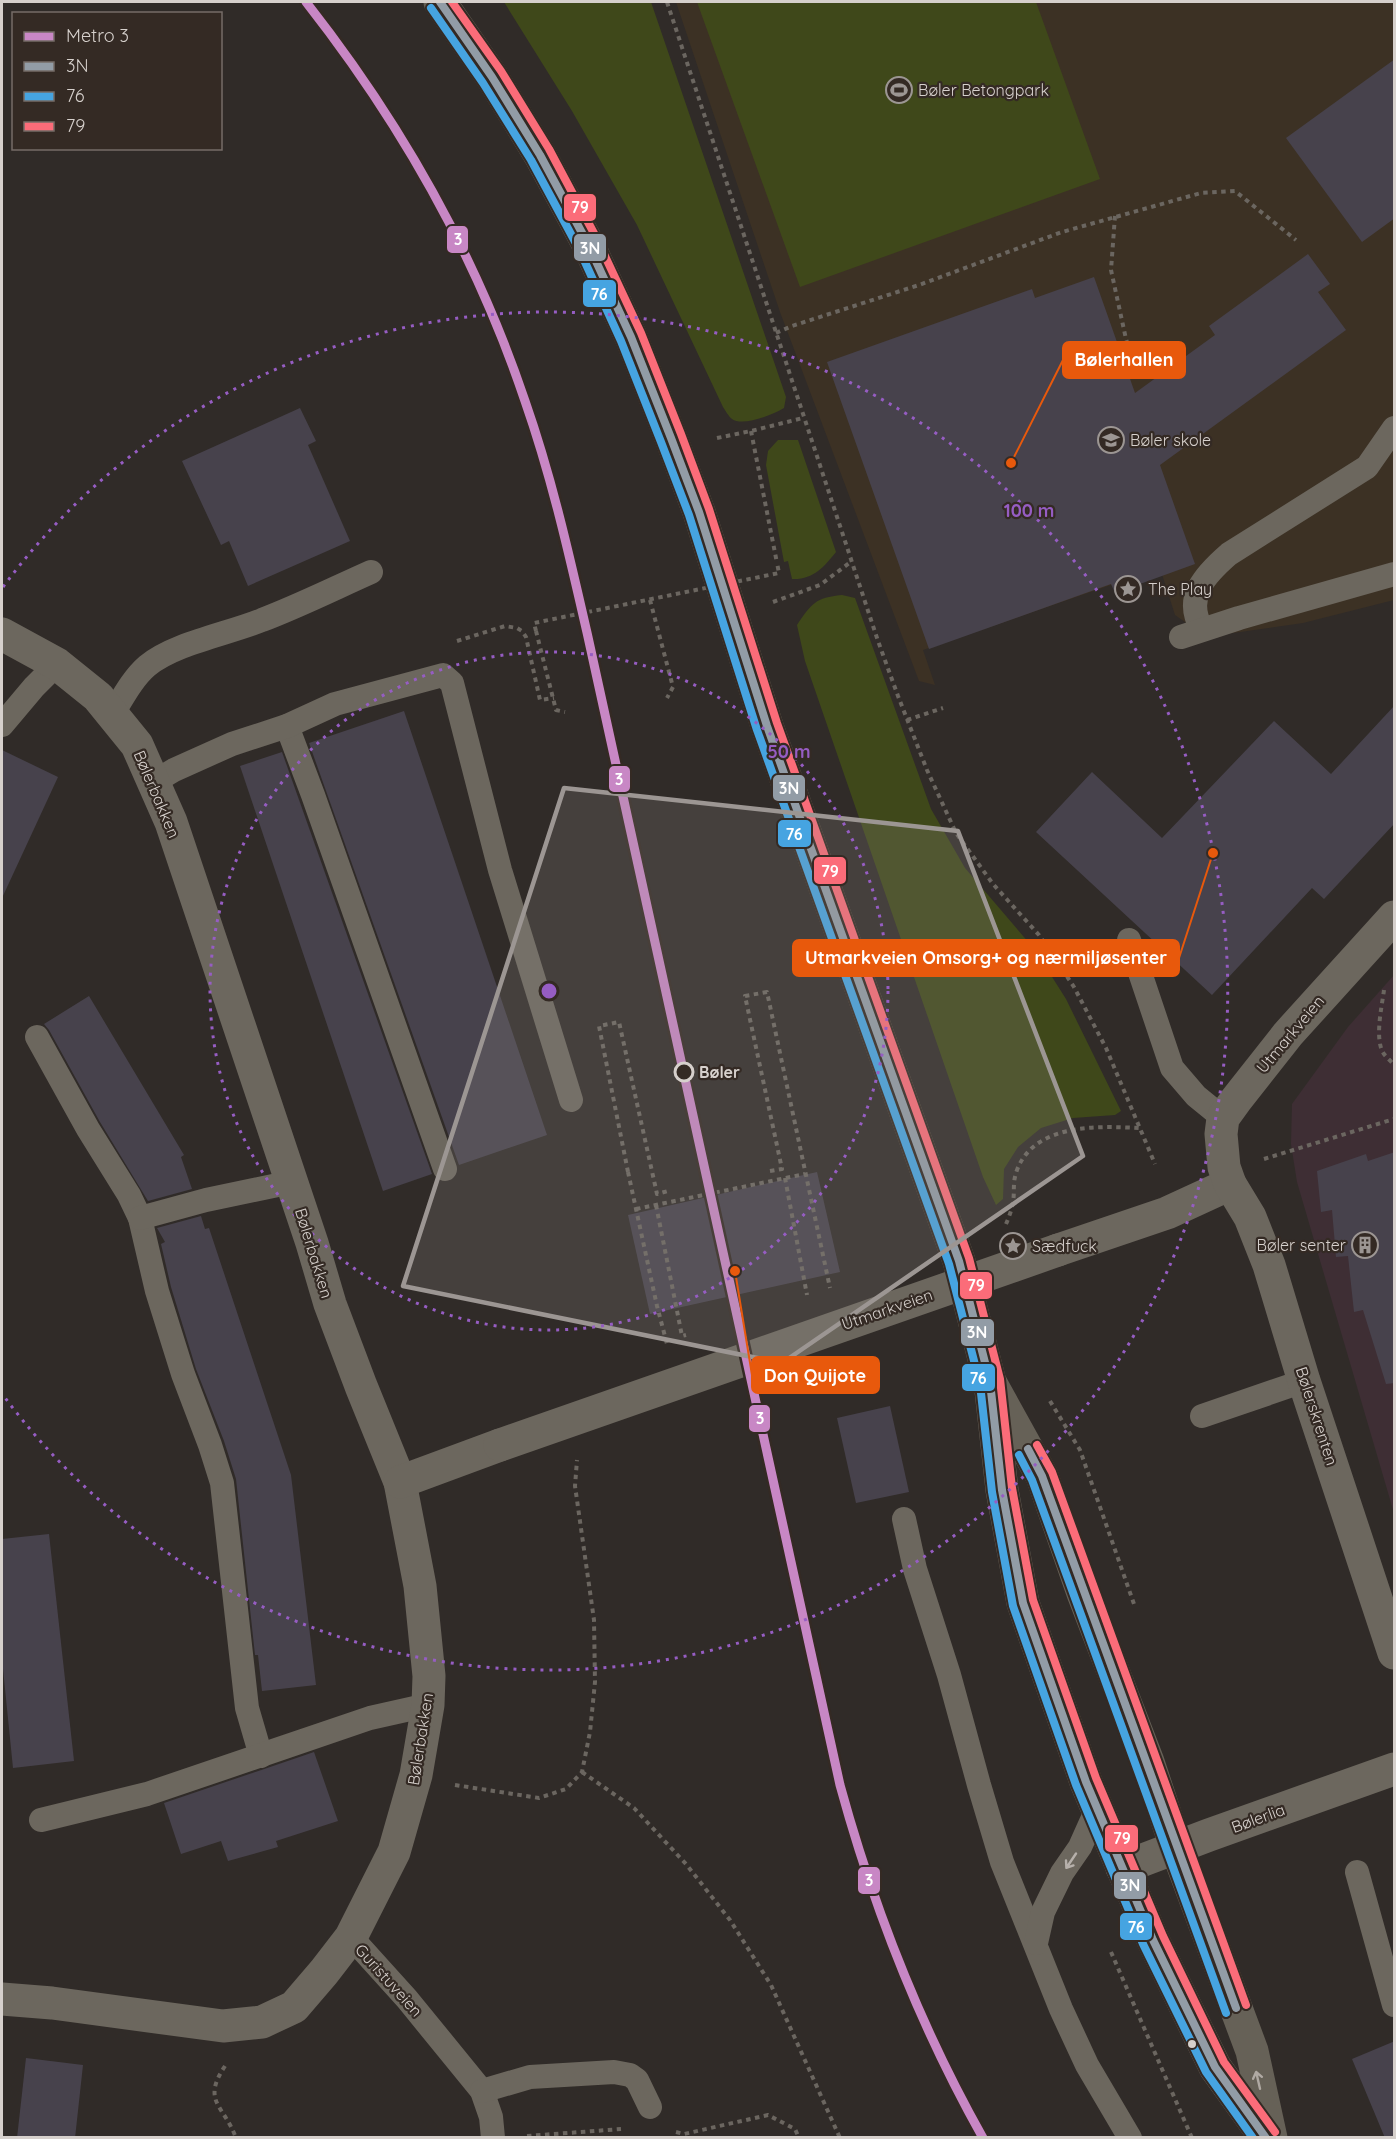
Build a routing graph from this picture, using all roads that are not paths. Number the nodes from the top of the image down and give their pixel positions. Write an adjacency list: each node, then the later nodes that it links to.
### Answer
1 (441, 2): 21 (main road)
2 (1395, 428): 4 (lane)
3 (371, 572): 7 (lane)
4 (1395, 574)
5 (2, 634): 6 (street, Bølerbakken)
6 (57, 664): 7 (street, Bølerbakken); 8 (lane)
7 (112, 715): 10 (street, Bølerbakken)
8 (2, 725)
9 (287, 726): 10 (lane); 14 (lane); 16 (lane)
10 (154, 782): 17 (street, Bølerbakken)
11 (1395, 917): 15 (street, Utmarkveien)
12 (1128, 940): 15 (lane)
13 (37, 1037): 19 (lane)
14 (571, 1100)
15 (1223, 1118): 18 (street)
16 (445, 1169)
17 (292, 1182): 19 (lane); 23 (street, Bølerbakken)
18 (1230, 1184): 20 (street, Bølerskrenten); 23 (street, Utmarkveien, bridge)
19 (140, 1218): 27 (lane)
20 (1305, 1381): 22 (lane); 25 (street, Bølerskrenten)
21 (990, 1382): 29 (street); 31 (main road)
22 (1203, 1416)
23 (400, 1482): 26 (street, Bølerbakken)
24 (904, 1519): 35 (lane)
25 (1395, 1653)
26 (428, 1705): 27 (lane); 34 (street, Bølerbakken)
27 (261, 1756): 30 (lane)
28 (1395, 1769): 31 (street, Bølerlia)
29 (1097, 1809): 32 (street); 35 (lane, one-way to 35)
30 (41, 1820)
31 (1176, 1847): 32 (street, Bølerlia); 43 (main road, one-way to 31)
32 (1122, 1868): 42 (street)
33 (1357, 1872): 37 (lane)
34 (351, 1937): 36 (street, Guristuveien); 38 (lane, Guristuveien)
35 (1036, 1943): 41 (lane)
36 (2, 1999)
37 (1395, 2005)
38 (482, 2091): 39 (lane); 40 (lane, Guristuveien)
39 (650, 2107)
40 (493, 2138)
41 (1130, 2138)
42 (1266, 2138)
43 (1271, 2138)

